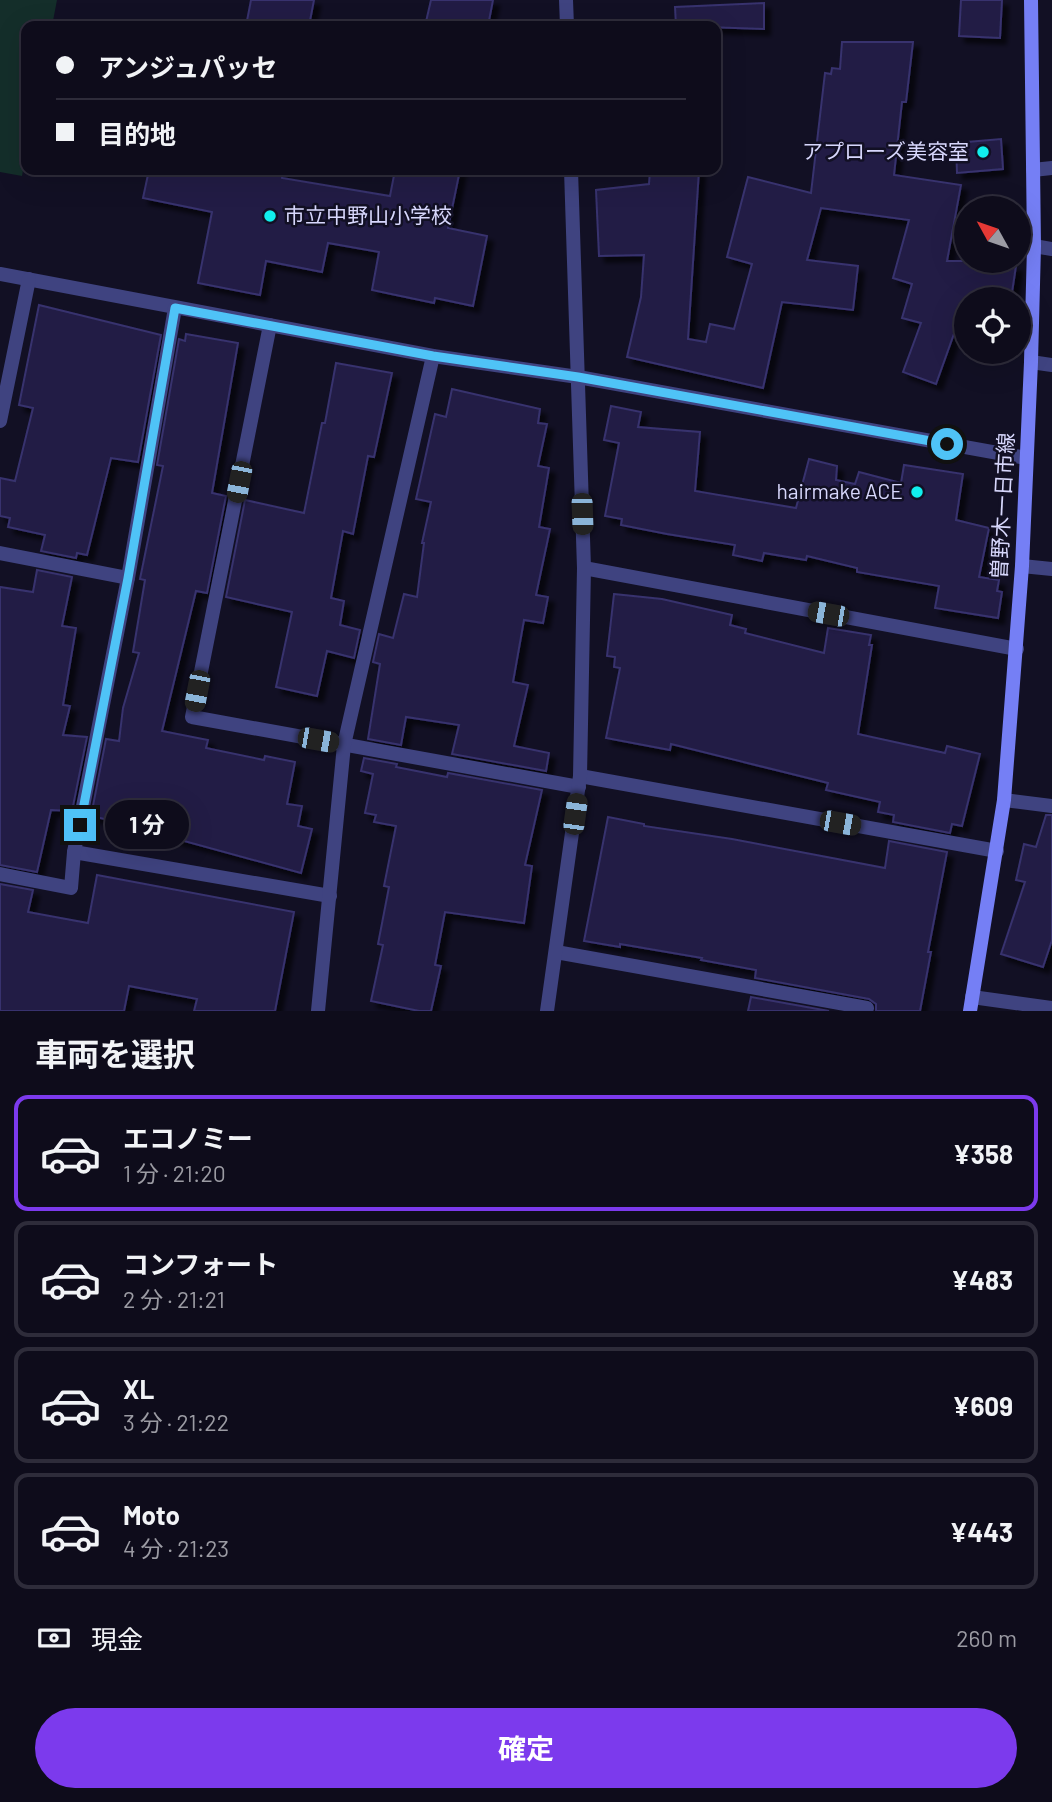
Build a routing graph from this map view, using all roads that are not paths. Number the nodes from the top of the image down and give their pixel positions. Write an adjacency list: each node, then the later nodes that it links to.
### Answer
1 (566, 0): 3 (street)
2 (1031, 0): 5 (main road, 曽野木一日市線)
3 (567, 21)
4 (1052, 168): 5 (street)
5 (1033, 170): 7 (main road, 曽野木一日市線)
6 (571, 175): 17 (street)
7 (1034, 246): 8 (street); 14 (main road, 曽野木一日市線)
8 (1052, 249)
9 (0, 274): 10 (street)
10 (29, 279): 11 (street); 18 (street)
11 (175, 308): 12 (street); 24 (street)
12 (270, 325): 13 (street); 26 (street)
13 (433, 356): 17 (street); 26 (street)
14 (1031, 362): 16 (street)
15 (1031, 364): 19 (main road, 曽野木一日市線)
16 (1052, 365)
17 (578, 377): 19 (street); 22 (street)
18 (0, 421)
19 (1026, 458): 21 (main road, 曽野木一日市線)
20 (0, 554): 24 (street)
21 (1022, 566): 23 (street); 25 (main road, 曽野木一日市線)
22 (584, 568): 25 (street); 27 (street)
23 (1052, 569)
24 (128, 578): 31 (street)
25 (1017, 649): 28 (main road, 曽野木一日市線)
26 (344, 745): 27 (street); 33 (street)
27 (580, 781): 30 (street); 34 (street)
28 (1004, 800): 29 (street); 30 (main road, 曽野木一日市線)
29 (1052, 806)
30 (996, 851): 35 (main road, 曽野木一日市線)
31 (75, 852): 32 (street); 33 (street)
32 (0, 874)
33 (330, 896): 38 (street)
34 (556, 951): 36 (street); 39 (street)
35 (971, 1004): 37 (street)
36 (867, 1008)
37 (1052, 1008)
38 (318, 1011)
39 (547, 1011)

